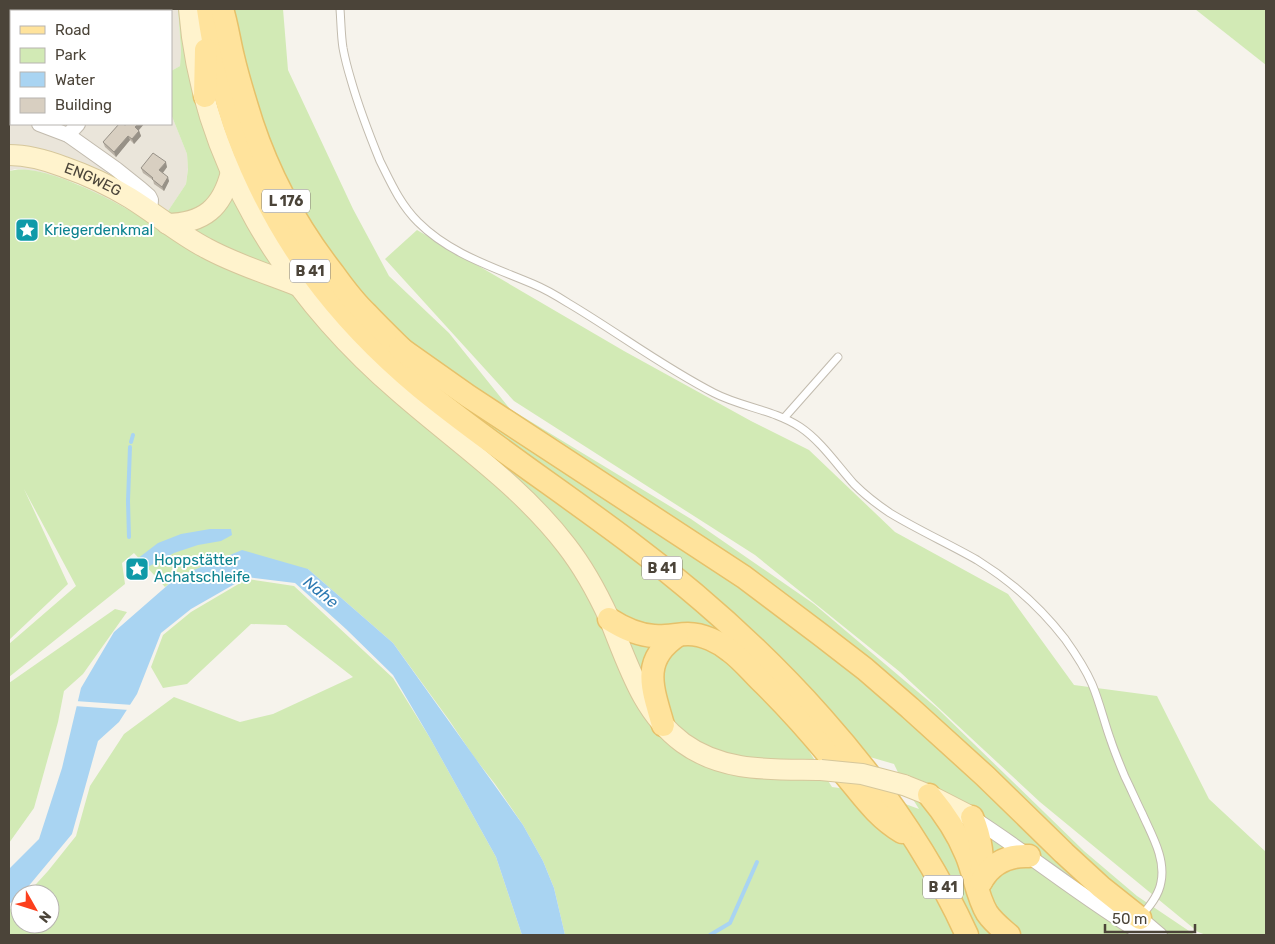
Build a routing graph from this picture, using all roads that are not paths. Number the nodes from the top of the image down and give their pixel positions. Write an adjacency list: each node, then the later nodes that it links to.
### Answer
1 (189, 9): 5 (main road, L 176)
2 (207, 9): 5 (main road, L 176); 17 (main road, B 41)
3 (340, 9): 16 (lane)
4 (225, 14): 14 (main road, L 176)
5 (205, 96): 10 (main road, L 176)
6 (42, 125): 8 (street)
7 (77, 125): 8 (street)
8 (68, 135): 11 (street)
9 (9, 155): 11 (main road, ENGWEG)
10 (231, 172): 12 (main road); 13 (main road, L 176)
11 (150, 211): 12 (main road, ENGWEG)
12 (167, 224): 13 (main road, ENGWEG)
13 (298, 286): 18 (main road, L 176)
14 (400, 348): 17 (main road, L 176); 26 (main road)
15 (838, 357): 16 (lane)
16 (784, 418): 26 (lane)
17 (519, 462): 23 (main road, B 41)
18 (609, 619): 19 (main road); 20 (main road, L 176)
19 (676, 636): 20 (main road); 23 (main road)
20 (662, 725): 21 (main road, L 176, bridge)
21 (929, 795): 22 (main road, L 176); 25 (main road)
22 (972, 817): 24 (street); 25 (main road)
23 (915, 841): 27 (main road, B 41)
24 (1030, 856): 25 (main road); 26 (street)
25 (981, 887): 28 (main road)
26 (1142, 927): 29 (street)
27 (967, 935)
28 (1009, 935)
29 (1160, 935)

